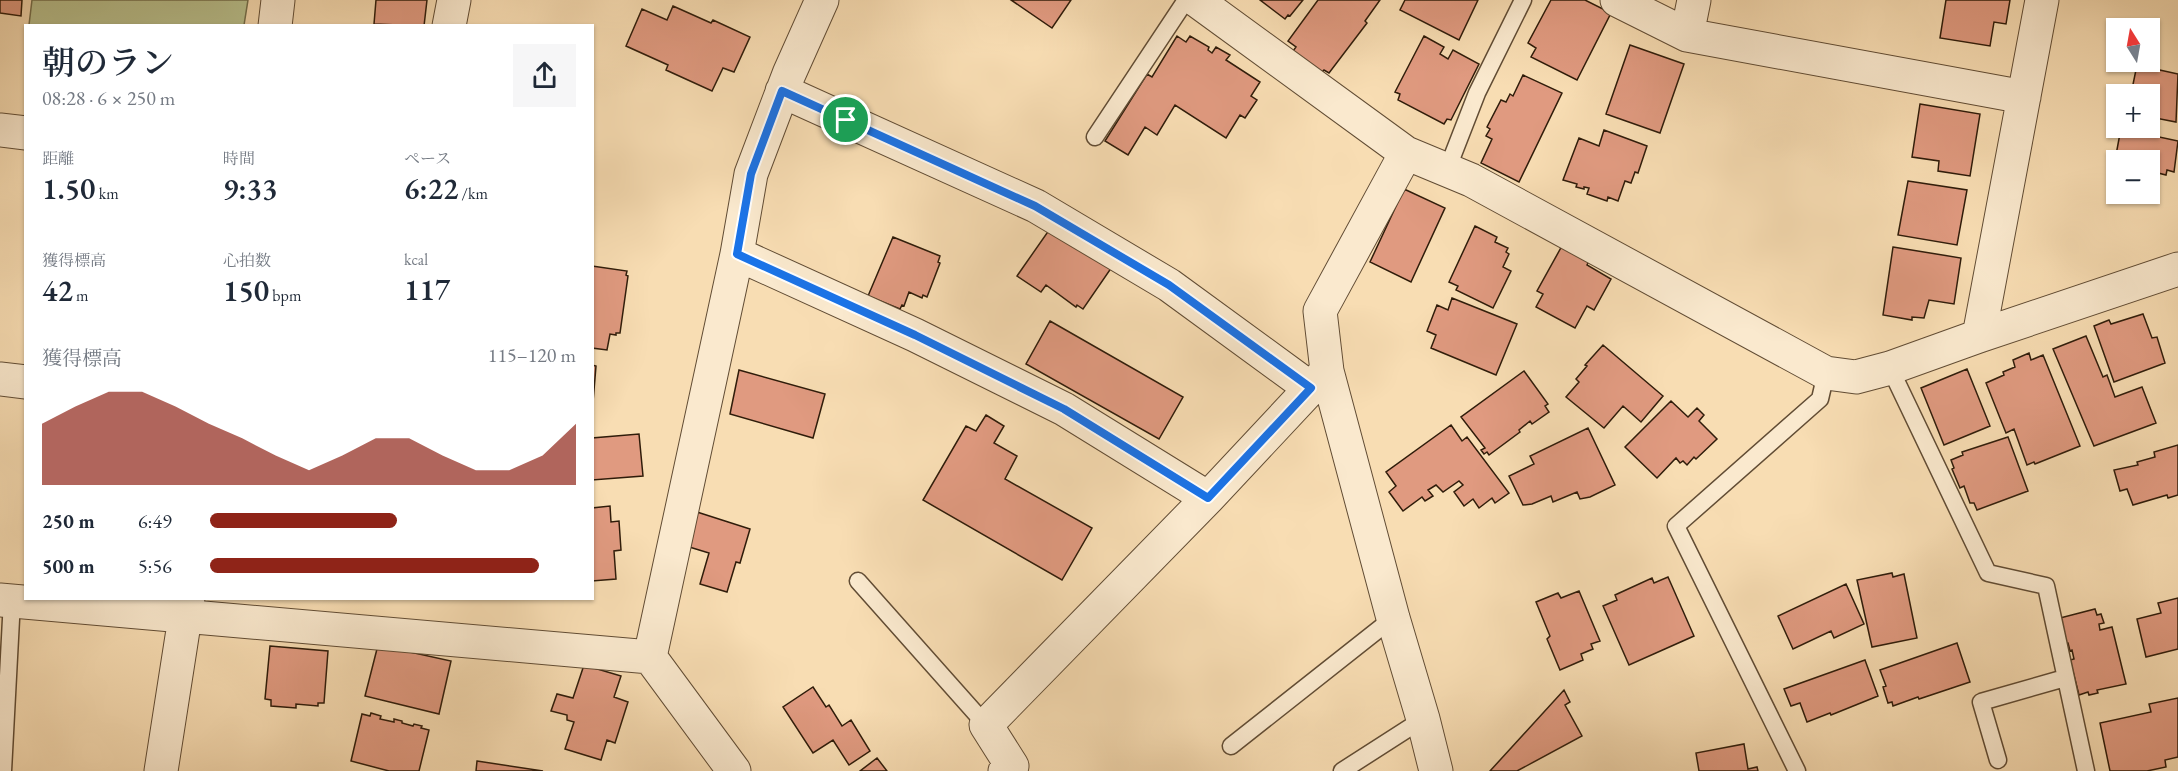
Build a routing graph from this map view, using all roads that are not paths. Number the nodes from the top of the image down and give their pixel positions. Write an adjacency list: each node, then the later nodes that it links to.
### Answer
1 (279, 0): 10 (street)
2 (454, 0): 11 (street)
3 (822, 0): 13 (street)
4 (1186, 0): 17 (lane)
5 (1523, 0): 19 (lane)
6 (1617, 0): 12 (street)
7 (1694, 0): 12 (street)
8 (2042, 0): 14 (street)
9 (1212, 5): 18 (street)
10 (274, 24)
11 (449, 24)
12 (1687, 35): 14 (street)
13 (782, 91): 20 (street); 26 (street)
14 (2024, 97): 22 (street)
15 (0, 130): 16 (street)
16 (24, 133)
17 (1095, 137)
18 (1406, 153): 19 (street); 26 (street)
19 (1447, 170): 24 (street)
20 (737, 254): 28 (street); 33 (street)
21 (2178, 269): 22 (street)
22 (1979, 336): 23 (street)
23 (1890, 368): 24 (street); 34 (lane)
24 (1826, 373): 45 (lane)
25 (0, 379): 27 (street)
26 (1319, 379): 28 (street); 32 (street)
27 (24, 382)
28 (1208, 498): 36 (street)
29 (858, 581): 36 (lane)
30 (6, 600): 31 (street); 39 (lane)
31 (187, 607): 33 (street); 40 (street)
32 (1393, 618): 35 (street); 37 (lane)
33 (650, 657): 41 (street)
34 (2065, 678): 38 (lane); 46 (lane)
35 (1423, 718): 43 (lane); 44 (street)
36 (986, 725): 42 (street)
37 (1231, 746)
38 (1998, 760)
39 (3, 771)
40 (161, 771)
41 (734, 771)
42 (1005, 771)
43 (1342, 771)
44 (1436, 771)
45 (1797, 771)
46 (2086, 771)

